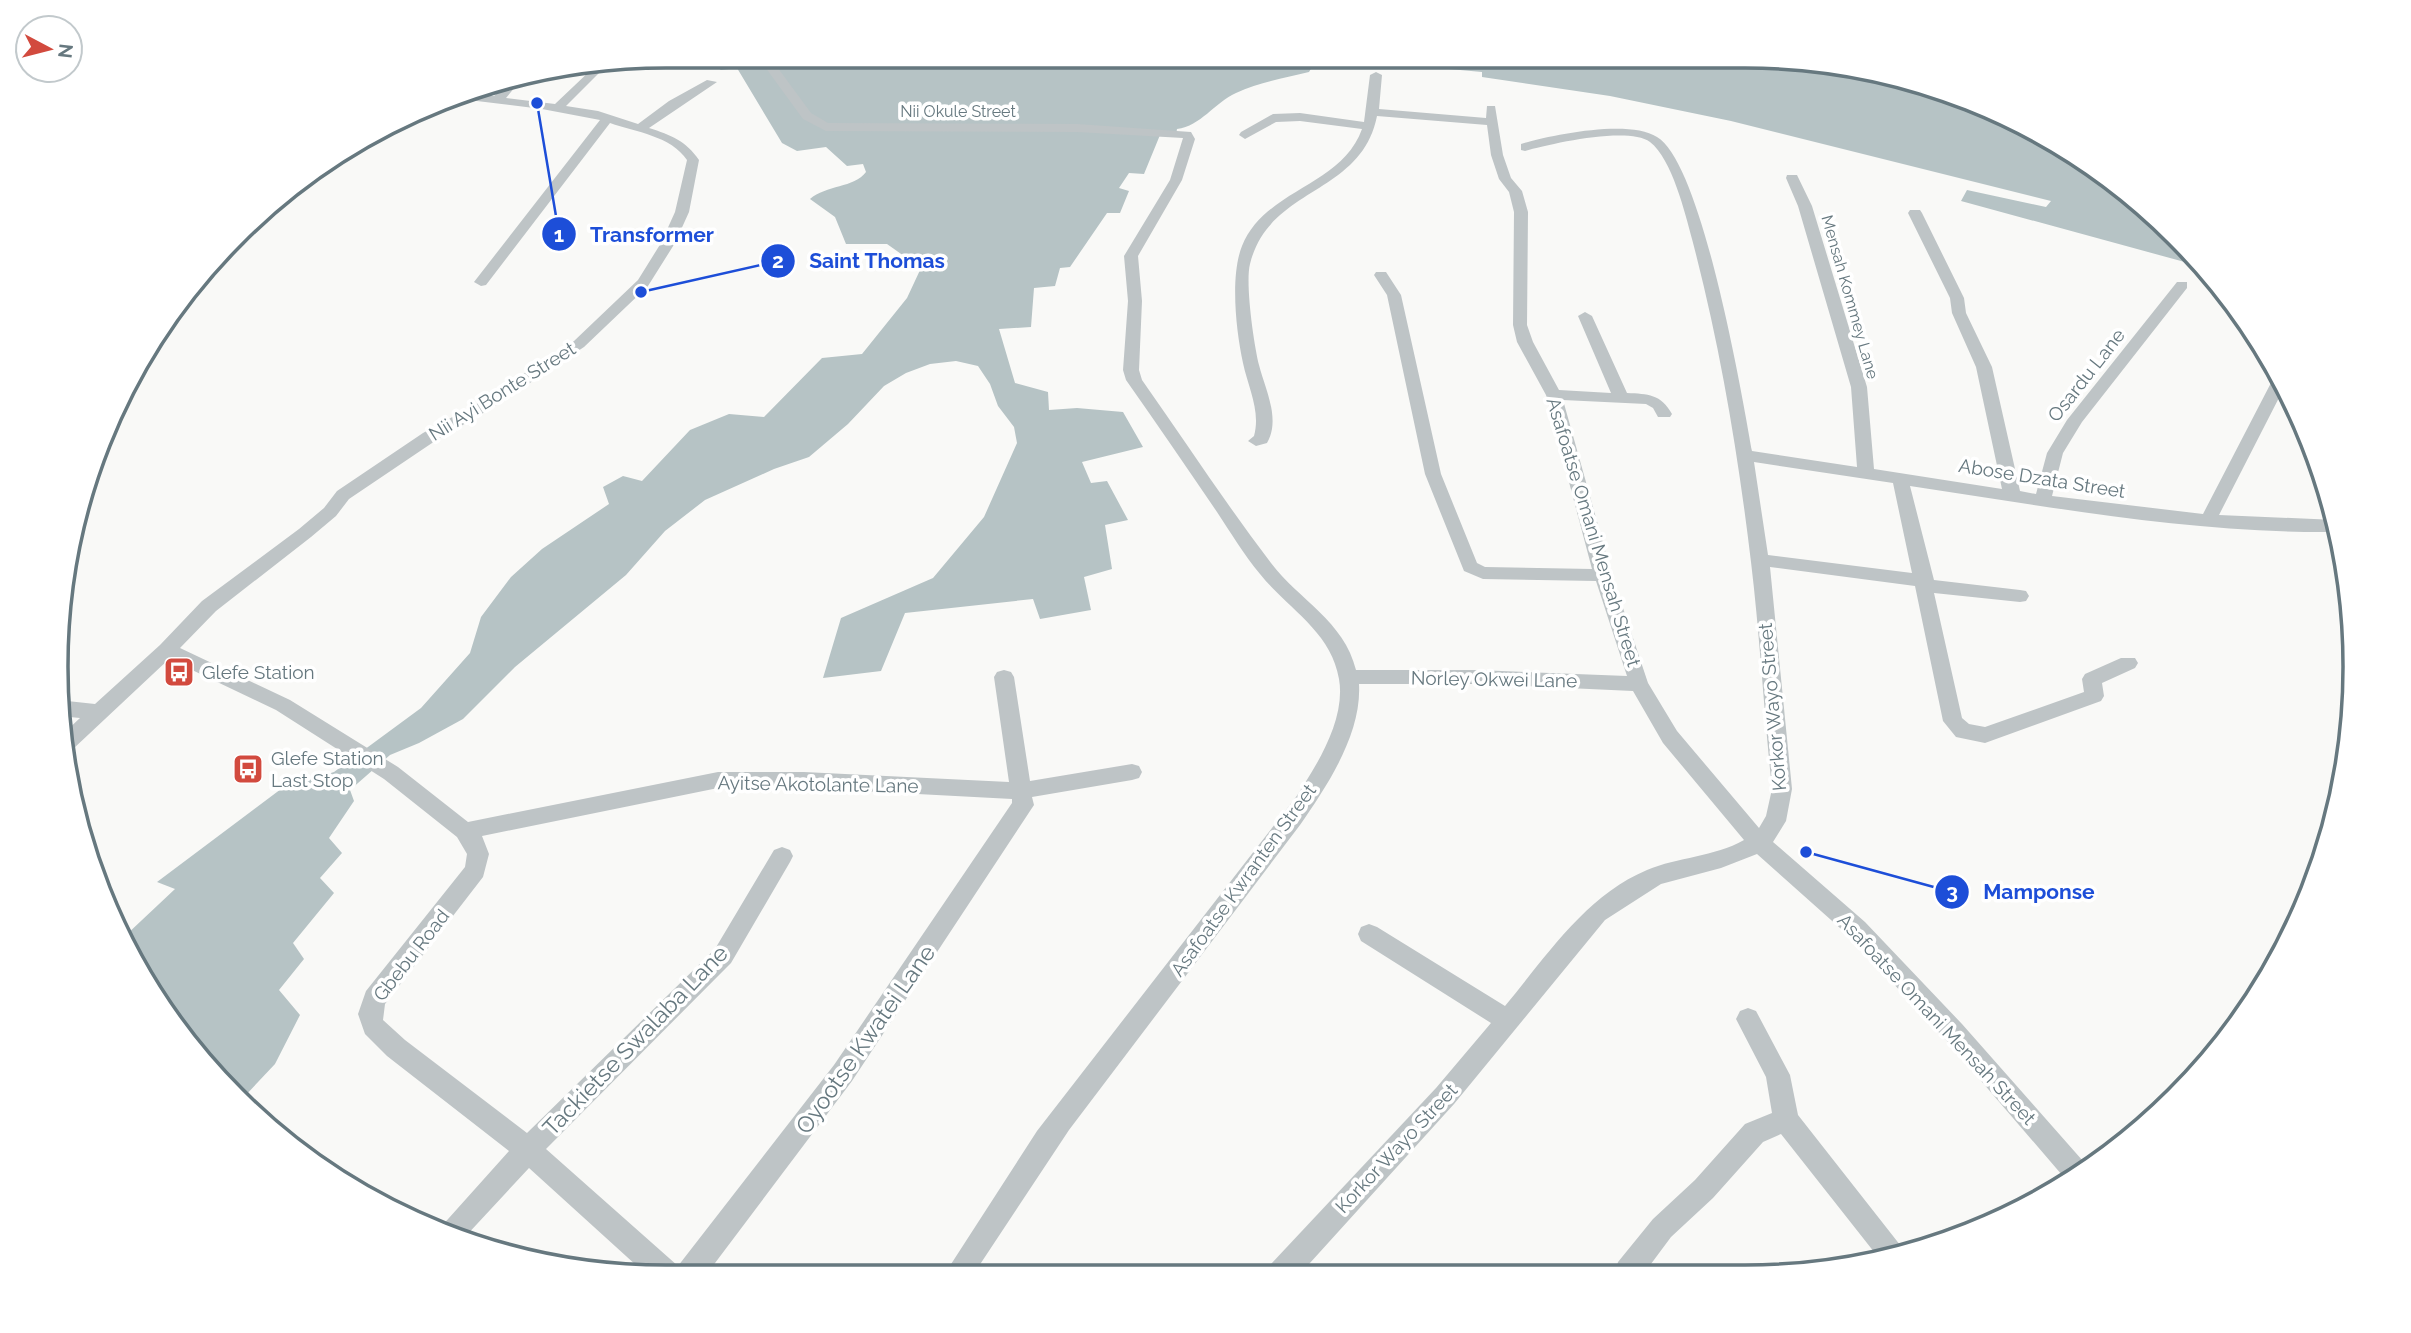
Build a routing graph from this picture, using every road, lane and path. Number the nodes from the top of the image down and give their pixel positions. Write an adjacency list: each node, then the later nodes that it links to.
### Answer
1 (772, 68): 12 (street, Nii Okule Street)
2 (595, 72): 8 (street)
3 (1376, 75): 10 (street)
4 (711, 82): 11 (street)
5 (506, 91): 7 (street)
6 (482, 98): 7 (street, Nii Ayi Bonte Street)
7 (498, 99): 8 (street, Nii Ayi Bonte Street)
8 (558, 107): 9 (street, Nii Ayi Bonte Street)
9 (608, 118): 11 (street, Nii Ayi Bonte Street); 18 (street)
10 (1371, 119): 13 (street); 22 (street, Asafoatse Omani Mensah Street); 25 (street)
11 (640, 129): 37 (street, Nii Ayi Bonte Street)
12 (1187, 135): 40 (street, Asafoatse Kwranten Street)
13 (1245, 135)
14 (1525, 147): 26 (street, Korkor Wayo Street)
15 (1792, 178): 27 (street, Mensah Kommey Lane)
16 (1915, 213): 29 (street)
17 (1381, 275): 34 (street)
18 (481, 282)
19 (2182, 285): 30 (street, Osardu Lane)
20 (1585, 316): 23 (street)
21 (2275, 390): 31 (street)
22 (1554, 396): 23 (street); 34 (street, Asafoatse Omani Mensah Street)
23 (1621, 398): 24 (street)
24 (1664, 414)
25 (1256, 441)
26 (1743, 455): 27 (street, Abose Dzata Street); 33 (street, Korkor Wayo Street)
27 (1866, 471): 28 (street, Abose Dzata Street)
28 (1900, 477): 29 (street, Abose Dzata Street); 35 (street)
29 (2012, 494): 30 (street, Abose Dzata Street)
30 (2043, 500): 31 (street, Abose Dzata Street)
31 (2208, 520): 32 (street, Abose Dzata Street)
32 (2325, 525)
33 (1760, 560): 35 (street); 48 (street, Korkor Wayo Street)
34 (1603, 575): 41 (street, Asafoatse Omani Mensah Street)
35 (1925, 584): 36 (street); 38 (street)
36 (2020, 596)
37 (167, 650): 43 (street, Nii Ayi Bonte Street); 47 (street)
38 (2128, 663)
39 (1004, 677): 46 (street)
40 (1348, 677): 41 (street, Norley Okwei Lane); 60 (street, Asafoatse Kwranten Street)
41 (1639, 684): 48 (street, Asafoatse Omani Mensah Street)
42 (70, 709): 43 (street)
43 (99, 712): 44 (street, Nii Ayi Bonte Street)
44 (72, 737)
45 (1132, 772): 46 (street, Ayitse Akotolante Lane)
46 (1021, 791): 47 (street, Ayitse Akotolante Lane); 59 (street, Oyootse Kwatei Lane)
47 (465, 831): 54 (street, Gbebu Road)
48 (1759, 843): 52 (street, Korkor Wayo Street); 55 (street, Asafoatse Omani Mensah Street)
49 (782, 856): 54 (street, Tackietse Swalaba Lane)
50 (1369, 934): 52 (street)
51 (1748, 1020): 53 (street)
52 (1508, 1021): 61 (street, Korkor Wayo Street)
53 (1786, 1120): 57 (street); 62 (street)
54 (528, 1150): 56 (street, Tackietse Swalaba Lane); 58 (street, Gbebu Road)
55 (2072, 1167)
56 (456, 1226)
57 (1886, 1247)
58 (656, 1264)
59 (697, 1265)
60 (964, 1265)
61 (1288, 1265)
62 (1633, 1265)

